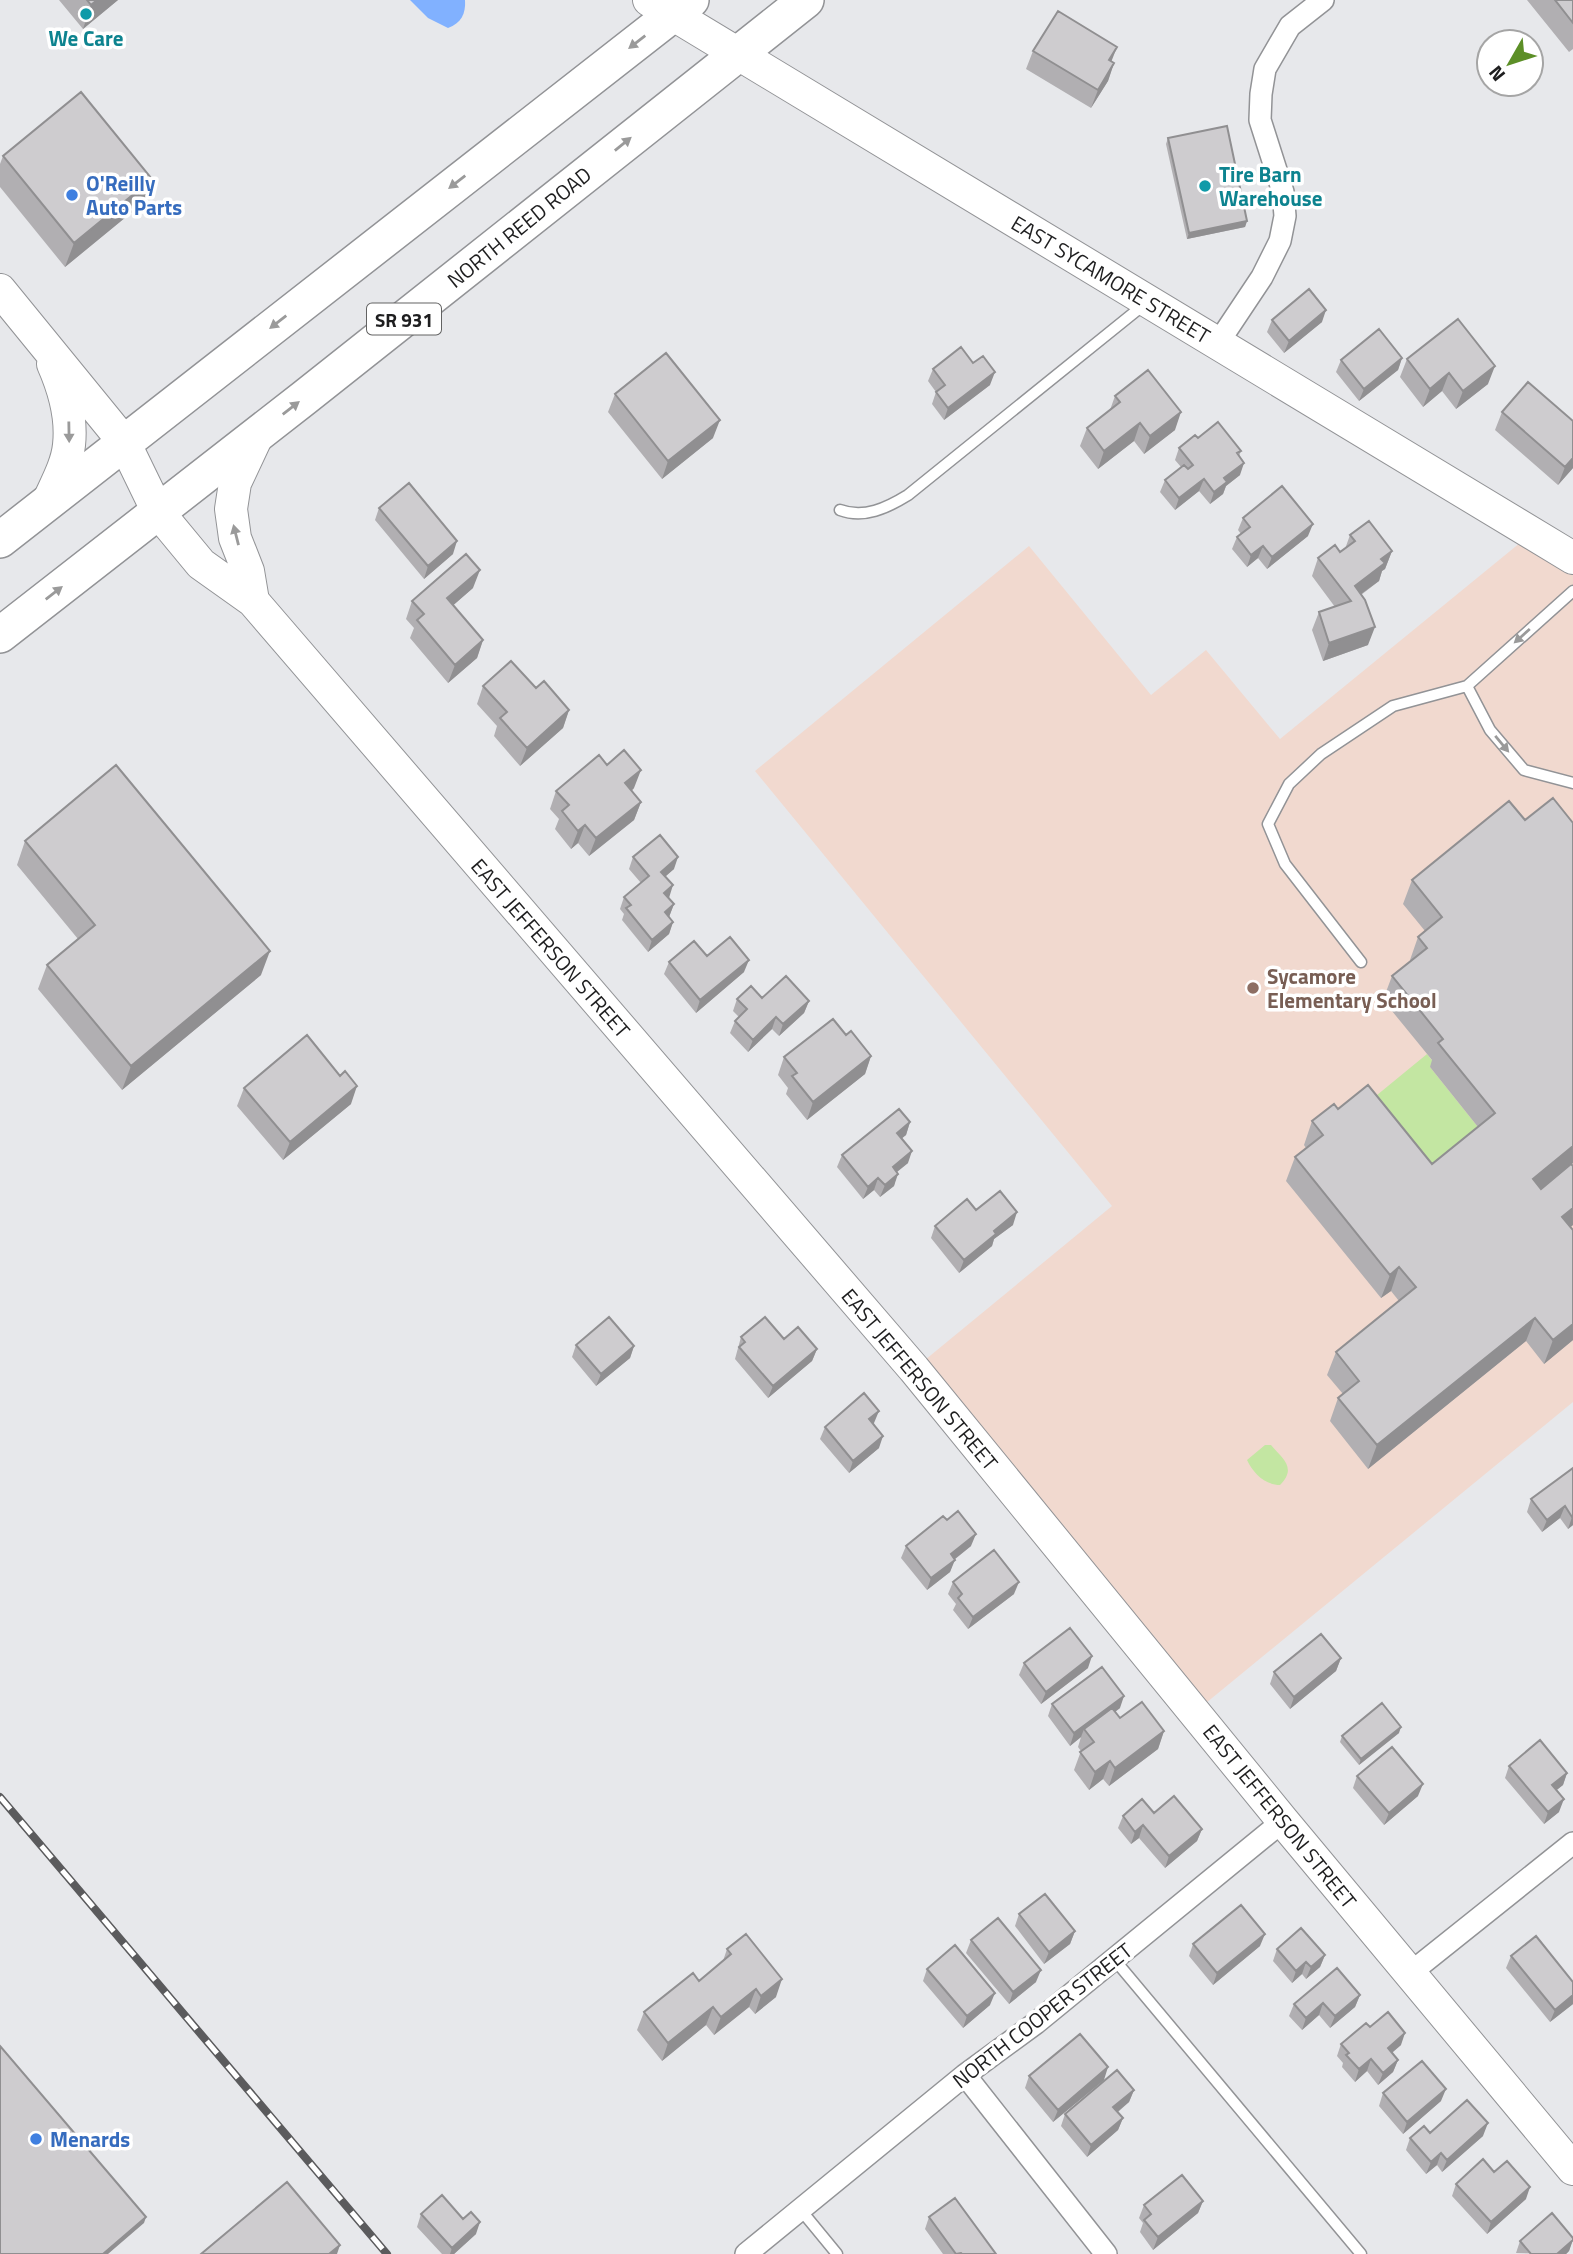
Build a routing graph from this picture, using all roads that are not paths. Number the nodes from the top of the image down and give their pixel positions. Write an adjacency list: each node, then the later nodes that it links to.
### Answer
1 (806, 0): 4 (main road, NORTH REED ROAD / SR 931)
2 (1323, 0): 7 (street)
3 (671, 5): 4 (street, EAST SYCAMORE STREET); 10 (main road, one-way to 10)
4 (737, 53): 6 (street, EAST SYCAMORE STREET); 9 (main road, NORTH REED ROAD / SR 931, one-way to 4)
5 (0, 290): 8 (street, EAST JEFFERSON STREET)
6 (1149, 301): 7 (street, EAST SYCAMORE STREET); 12 (lane)
7 (1218, 343): 15 (street, EAST SYCAMORE STREET)
8 (45, 344): 10 (street, EAST JEFFERSON STREET); 11 (street, EAST JEFFERSON STREET, one-way to 11)
9 (258, 434): 13 (main road, NORTH REED ROAD / SR 931); 17 (street, EAST JEFFERSON STREET, one-way to 9)
10 (124, 442): 11 (main road); 13 (street, EAST JEFFERSON STREET)
11 (48, 502): 14 (main road)
12 (840, 510)
13 (158, 512): 17 (street, EAST JEFFERSON STREET); 18 (main road, NORTH REED ROAD / SR 931, one-way to 13)
14 (0, 540)
15 (1573, 558)
16 (1573, 591): 19 (lane, one-way to 19)
17 (253, 601): 22 (street, EAST JEFFERSON STREET)
18 (0, 635)
19 (1468, 686): 20 (lane, one-way to 20); 21 (lane)
20 (1573, 783)
21 (1361, 962)
22 (1283, 1821): 24 (street, NORTH COOPER STREET); 25 (street, EAST JEFFERSON STREET)
23 (1573, 1843): 25 (street)
24 (1114, 1959): 26 (street, NORTH COOPER STREET); 32 (lane)
25 (1409, 1974): 27 (street, EAST JEFFERSON STREET)
26 (965, 2075): 28 (street, NORTH COOPER STREET); 31 (street)
27 (1573, 2169)
28 (800, 2209): 29 (street, NORTH COOPER STREET); 30 (lane)
29 (746, 2254)
30 (837, 2254)
31 (1106, 2254)
32 (1360, 2254)

